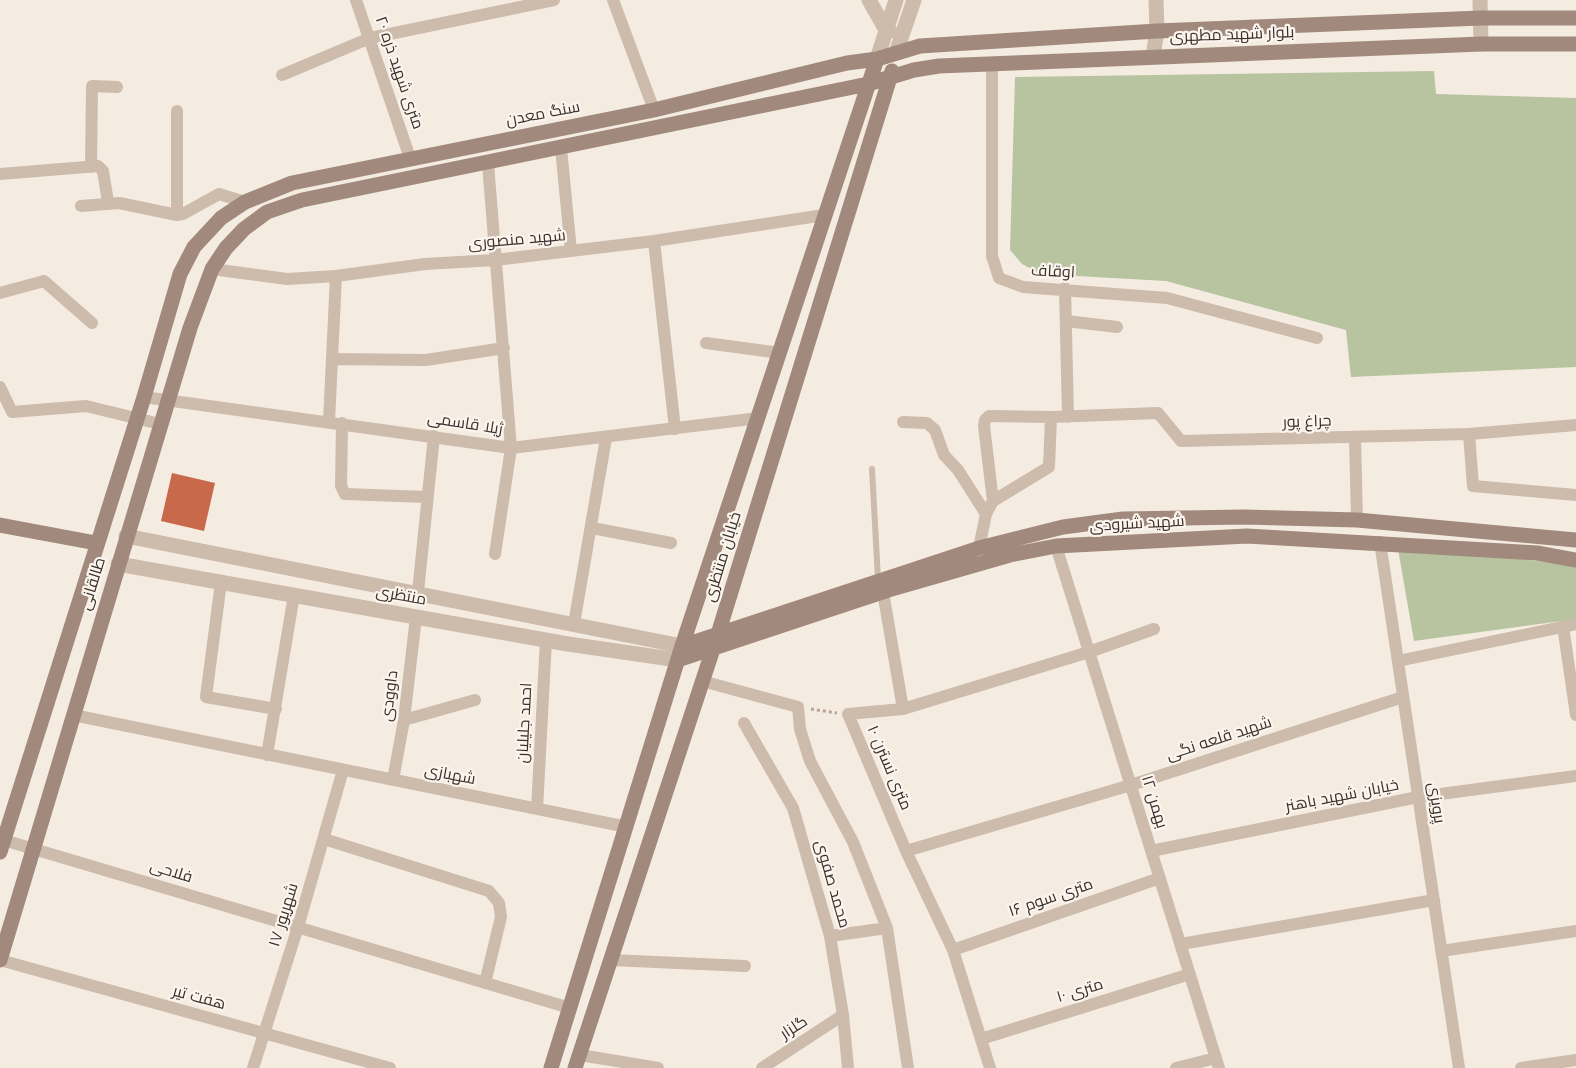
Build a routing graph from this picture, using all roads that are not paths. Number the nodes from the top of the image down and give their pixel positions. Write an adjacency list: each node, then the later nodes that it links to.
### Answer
1 (356, 0): 14 (street, ۲۰ متری شهید ذره)
2 (554, 0): 14 (street)
3 (613, 0): 25 (street)
4 (869, 0): 11 (street)
5 (896, 0): 11 (street)
6 (914, 0): 13 (street)
7 (1156, 0): 12 (street)
8 (1480, 0): 9 (street)
9 (1481, 18): 10 (main road, بلوار شهید مطهری); 12 (main road, بلوار شهید مطهری); 15 (street)
10 (1576, 18)
11 (886, 30): 13 (street); 19 (street)
12 (1157, 31): 17 (main road, بلوار شهید مطهری); 18 (street)
13 (903, 34): 17 (street)
14 (370, 38): 21 (street); 28 (street, ۲۰ متری شهید ذره)
15 (1481, 44): 16 (main road, بلوار شهید مطهری); 18 (main road, بلوار شهید مطهری)
16 (1576, 44)
17 (896, 53): 19 (main road, بلوار شهید مطهری); 22 (main road, خیابان منتظری)
18 (1153, 56): 20 (main road, بلوار شهید مطهری)
19 (877, 59): 23 (main road, خیابان منتظری); 25 (main road, سنگ معدن)
20 (992, 64): 22 (main road, بلوار شهید مطهری); 43 (street, اوقاف)
21 (282, 75)
22 (891, 77): 23 (main road, بلوار شهید مطهری); 98 (main road, خیابان منتظری)
23 (868, 84): 27 (main road); 36 (main road, خیابان منتظری)
24 (117, 87): 30 (street)
25 (654, 110): 28 (main road, سنگ معدن)
26 (177, 111): 35 (street)
27 (561, 148): 29 (main road); 39 (street)
28 (410, 158): 33 (main road, سنگ معدن)
29 (488, 164): 40 (street); 41 (main road, طالقانی)
30 (91, 167): 31 (street); 32 (street)
31 (0, 174)
32 (108, 202): 34 (street); 35 (street)
33 (245, 202): 35 (street); 37 (main road, سنگ معدن)
34 (81, 206)
35 (177, 215)
36 (824, 215): 38 (street, شهید منصوری); 51 (main road, خیابان منتظری)
37 (221, 218): 54 (main road, طالقانی)
38 (654, 241): 39 (street, شهید منصوری); 65 (street)
39 (571, 251): 40 (street, شهید منصوری)
40 (495, 260): 42 (street, شهید منصوری); 50 (street)
41 (212, 269): 42 (street, شهید منصوری); 55 (main road, طالقانی)
42 (336, 276): 52 (street)
43 (1065, 288): 45 (street); 48 (street, اوقاف)
44 (0, 293): 46 (street)
45 (1066, 321): 47 (street); 57 (street)
46 (92, 323)
47 (1117, 327)
48 (1317, 338)
49 (706, 343): 51 (street)
50 (504, 348): 52 (street); 70 (street)
51 (780, 353): 58 (main road, خیابان منتظری)
52 (332, 359): 60 (street)
53 (0, 387): 59 (street)
54 (144, 397): 55 (street, ژیلا قاسمی); 59 (main road, طالقانی)
55 (167, 401): 60 (street, ژیلا قاسمی); 63 (main road, طالقانی)
56 (1051, 417): 57 (street, چراغ پور); 74 (street); 74 (street, چراغ پور)
57 (1068, 417): 68 (street, چراغ پور)
58 (759, 418): 65 (street, ژیلا قاسمی); 100 (main road, خیابان منتظری)
59 (137, 419): 63 (street); 82 (main road, طالقانی)
60 (329, 421): 62 (street, ژیلا قاسمی)
61 (903, 422): 75 (street)
62 (342, 423): 67 (street, ژیلا قاسمی); 73 (street)
63 (160, 424): 79 (main road, طالقانی)
64 (1576, 425): 66 (street, چراغ پور)
65 (675, 429): 69 (street, ژیلا قاسمی)
66 (1468, 434): 68 (street, چراغ پور); 72 (street)
67 (434, 436): 70 (street, ژیلا قاسمی); 73 (street)
68 (1355, 437): 76 (street)
69 (606, 438): 70 (street, ژیلا قاسمی); 78 (street)
70 (511, 448): 86 (street)
71 (872, 469): 90 (lane)
72 (1576, 495)
73 (426, 497): 91 (street)
74 (993, 501): 75 (street)
75 (986, 514): 85 (street)
76 (1357, 520): 80 (main road, شهید شیرودی); 85 (main road, شهید شیرودی)
77 (0, 525): 82 (main road)
78 (592, 528): 83 (street); 94 (street)
79 (126, 536): 88 (main road, طالقانی); 91 (street, منتظری)
80 (1576, 540)
81 (1380, 542): 84 (main road, شهید شیرودی); 87 (main road, شهید شیرودی); 101 (street, پرویزی)
82 (96, 543): 120 (main road, طالقانی)
83 (671, 543)
84 (1056, 546): 90 (main road, شهید شیرودی); 99 (street, ۱۲ بهمن)
85 (979, 548): 90 (main road, شهید شیرودی)
86 (495, 554)
87 (1576, 560)
88 (118, 564): 89 (street, منتظری); 107 (main road, طالقانی)
89 (221, 582): 92 (street, منتظری); 105 (street)
90 (881, 586): 98 (main road, شهید شیرودی); 106 (street)
91 (418, 592): 94 (street, منتظری)
92 (294, 595): 93 (street, منتظری); 105 (street)
93 (416, 617): 97 (street, منتظری); 109 (street, داوودی)
94 (574, 624): 100 (street, منتظری)
95 (1570, 625): 101 (street); 108 (street)
96 (1154, 629): 99 (street, ۱۰ متری نسترن)
97 (546, 640): 100 (street, منتظری); 117 (street, احمد جلیلیان)
98 (715, 641): 100 (main road, شهید شیرودی); 102 (main road, خیابان منتظری)
99 (1089, 652): 106 (street, ۱۰ متری نسترن); 115 (street, ۱۲ بهمن)
100 (680, 653): 118 (main road, خیابان منتظری)
101 (1398, 661): 103 (street, پرویزی)
102 (702, 681): 127 (street); 134 (main road, خیابان منتظری)
103 (1403, 697): 115 (street, شهید قلعه نگی); 116 (street, پرویزی)
104 (475, 700): 109 (street)
105 (276, 709): 111 (street)
106 (903, 710): 122 (street, ۱۰ متری نسترن)
107 (73, 715): 111 (street, شهبازی); 121 (main road, طالقانی)
108 (1576, 715)
109 (404, 720): 114 (street, داوودی)
110 (744, 723): 129 (street, محمد صفوی)
111 (267, 754): 112 (street, شهبازی)
112 (344, 770): 114 (street, شهبازی); 119 (street, ۱۷ شهریور)
113 (1576, 776): 116 (street, خیابان شهید باهنر)
114 (393, 780): 117 (street, شهبازی)
115 (1131, 784): 122 (street, شهید قلعه نگی); 123 (street, ۱۲ بهمن)
116 (1418, 797): 123 (street, خیابان شهید باهنر); 125 (street, پرویزی)
117 (537, 809): 118 (street, شهبازی)
118 (627, 827): 138 (main road, خیابان منتظری)
119 (324, 839): 126 (street, ۱۷ شهریور); 137 (street)
120 (1, 844): 121 (street, فلاحی)
121 (34, 848): 126 (street, فلاحی); 133 (main road, طالقانی)
122 (906, 851): 131 (street, ۱۰ متری نسترن)
123 (1151, 851): 124 (street, ۱۲ بهمن)
124 (1160, 878): 130 (street, ۱۲ بهمن); 131 (street, ۱۶ متری سوم)
125 (1434, 900): 130 (street); 132 (street, پرویزی)
126 (298, 927): 137 (street, فلاحی); 140 (street, ۱۷ شهریور)
127 (887, 928): 129 (street); 151 (street)
128 (1576, 931): 132 (street)
129 (830, 936): 139 (street, محمد صفوی)
130 (1180, 944): 136 (street, ۱۲ بهمن)
131 (953, 950): 141 (street, ۱۰ متری نسترن)
132 (1442, 951): 154 (street, پرویزی)
133 (0, 960): 140 (street, هفت تیر)
134 (611, 960): 135 (street); 143 (main road, خیابان منتظری)
135 (745, 966)
136 (1190, 974): 141 (street, ۱۰ متری); 144 (street, ۱۲ بهمن)
137 (485, 983): 138 (street, فلاحی)
138 (570, 1008): 147 (main road, خیابان منتظری)
139 (843, 1015): 149 (street, گلزار); 150 (street, محمد صفوی)
140 (265, 1034): 145 (street, ۱۷ شهریور); 146 (street, هفت تیر)
141 (981, 1039): 152 (street, ۱۰ متری نسترن)
142 (1576, 1060): 155 (street)
143 (578, 1061): 148 (street)
144 (1218, 1063): 153 (street)
145 (253, 1068)
146 (390, 1068)
147 (551, 1068)
148 (658, 1068)
149 (762, 1068)
150 (848, 1068)
151 (908, 1068)
152 (990, 1068)
153 (1176, 1068)
154 (1459, 1068)
155 (1521, 1068)

